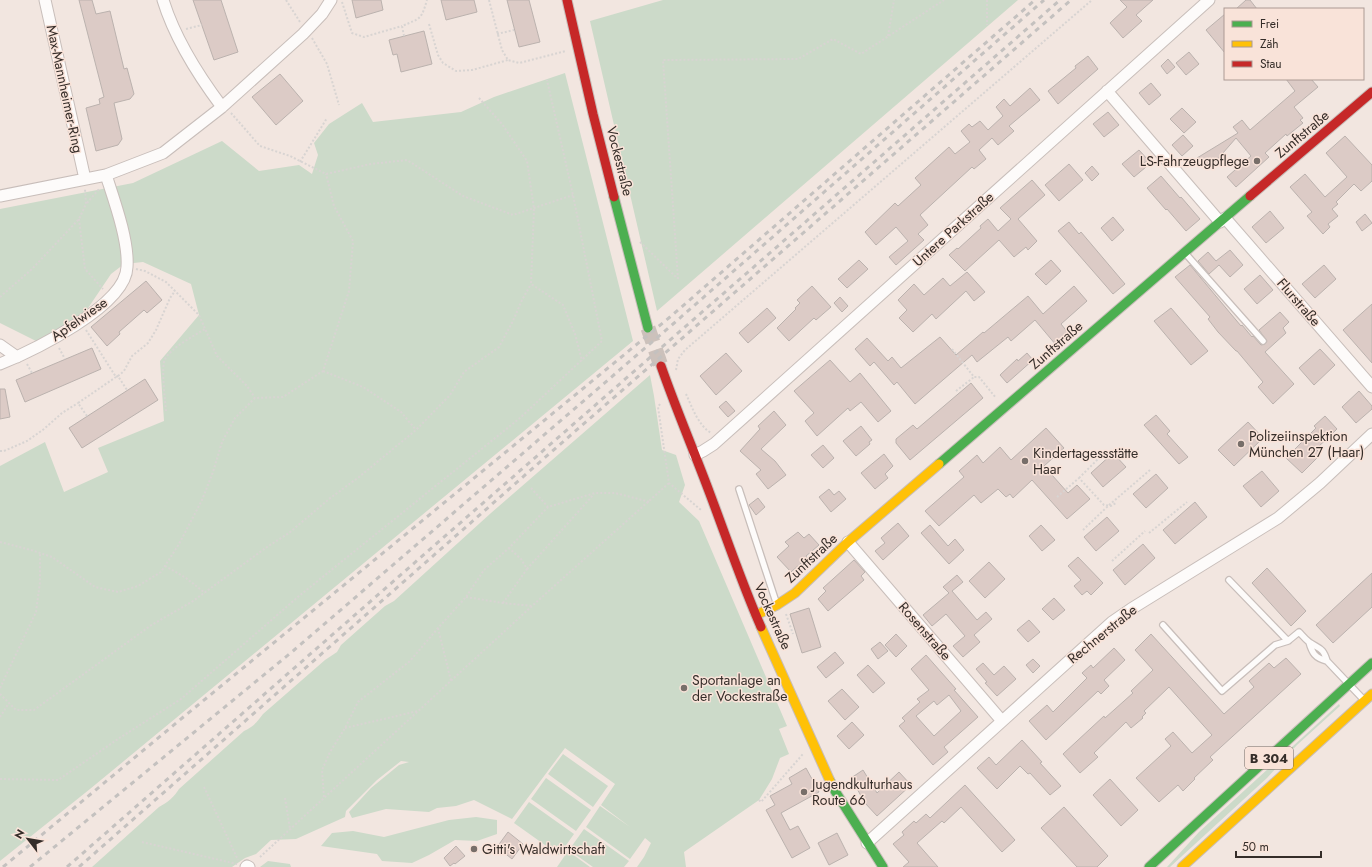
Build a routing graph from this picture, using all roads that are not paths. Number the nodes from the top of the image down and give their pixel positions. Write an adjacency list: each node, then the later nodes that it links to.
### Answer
1 (45, 0): 10 (street, Max-Mannheimer-Ring)
2 (163, 0): 8 (street)
3 (331, 0): 8 (street)
4 (567, 0): 14 (main road, Vockestraße)
5 (1209, 0): 6 (street, Untere Parkstraße)
6 (1107, 91): 12 (street, Flurstraße); 22 (street, Untere Parkstraße)
7 (1372, 92): 12 (main road, Zunftstraße)
8 (223, 106): 9 (street)
9 (107, 177): 10 (street); 17 (street, Apfelwiese)
10 (84, 179): 11 (street)
11 (0, 196)
12 (1222, 220): 13 (main road, Zunftstraße); 20 (street, Flurstraße)
13 (1184, 252): 15 (lane); 24 (main road, Zunftstraße)
14 (648, 328)
15 (1263, 340)
16 (0, 345): 17 (street)
17 (17, 357): 18 (street, Apfelwiese)
18 (0, 364)
19 (661, 366): 22 (main road, Vockestraße)
20 (1372, 386)
21 (1372, 434): 33 (street, Rechnerstraße)
22 (695, 455): 27 (main road, Vockestraße)
23 (739, 489): 26 (lane)
24 (848, 542): 26 (main road, Zunftstraße); 33 (street, Rosenstraße)
25 (1230, 580): 29 (lane)
26 (780, 603): 27 (main road, Zunftstraße)
27 (756, 615): 34 (main road, Vockestraße)
28 (1163, 625): 29 (lane)
29 (1288, 641): 31 (lane)
30 (1372, 663): 31 (main road, B 304)
31 (1350, 684): 32 (lane); 36 (main road, B 304)
32 (1368, 697): 37 (main road, B 304)
33 (1002, 721): 34 (street, Rechnerstraße)
34 (867, 842): 35 (main road, Vockestraße)
35 (882, 867)
36 (1149, 867)
37 (1182, 867)

